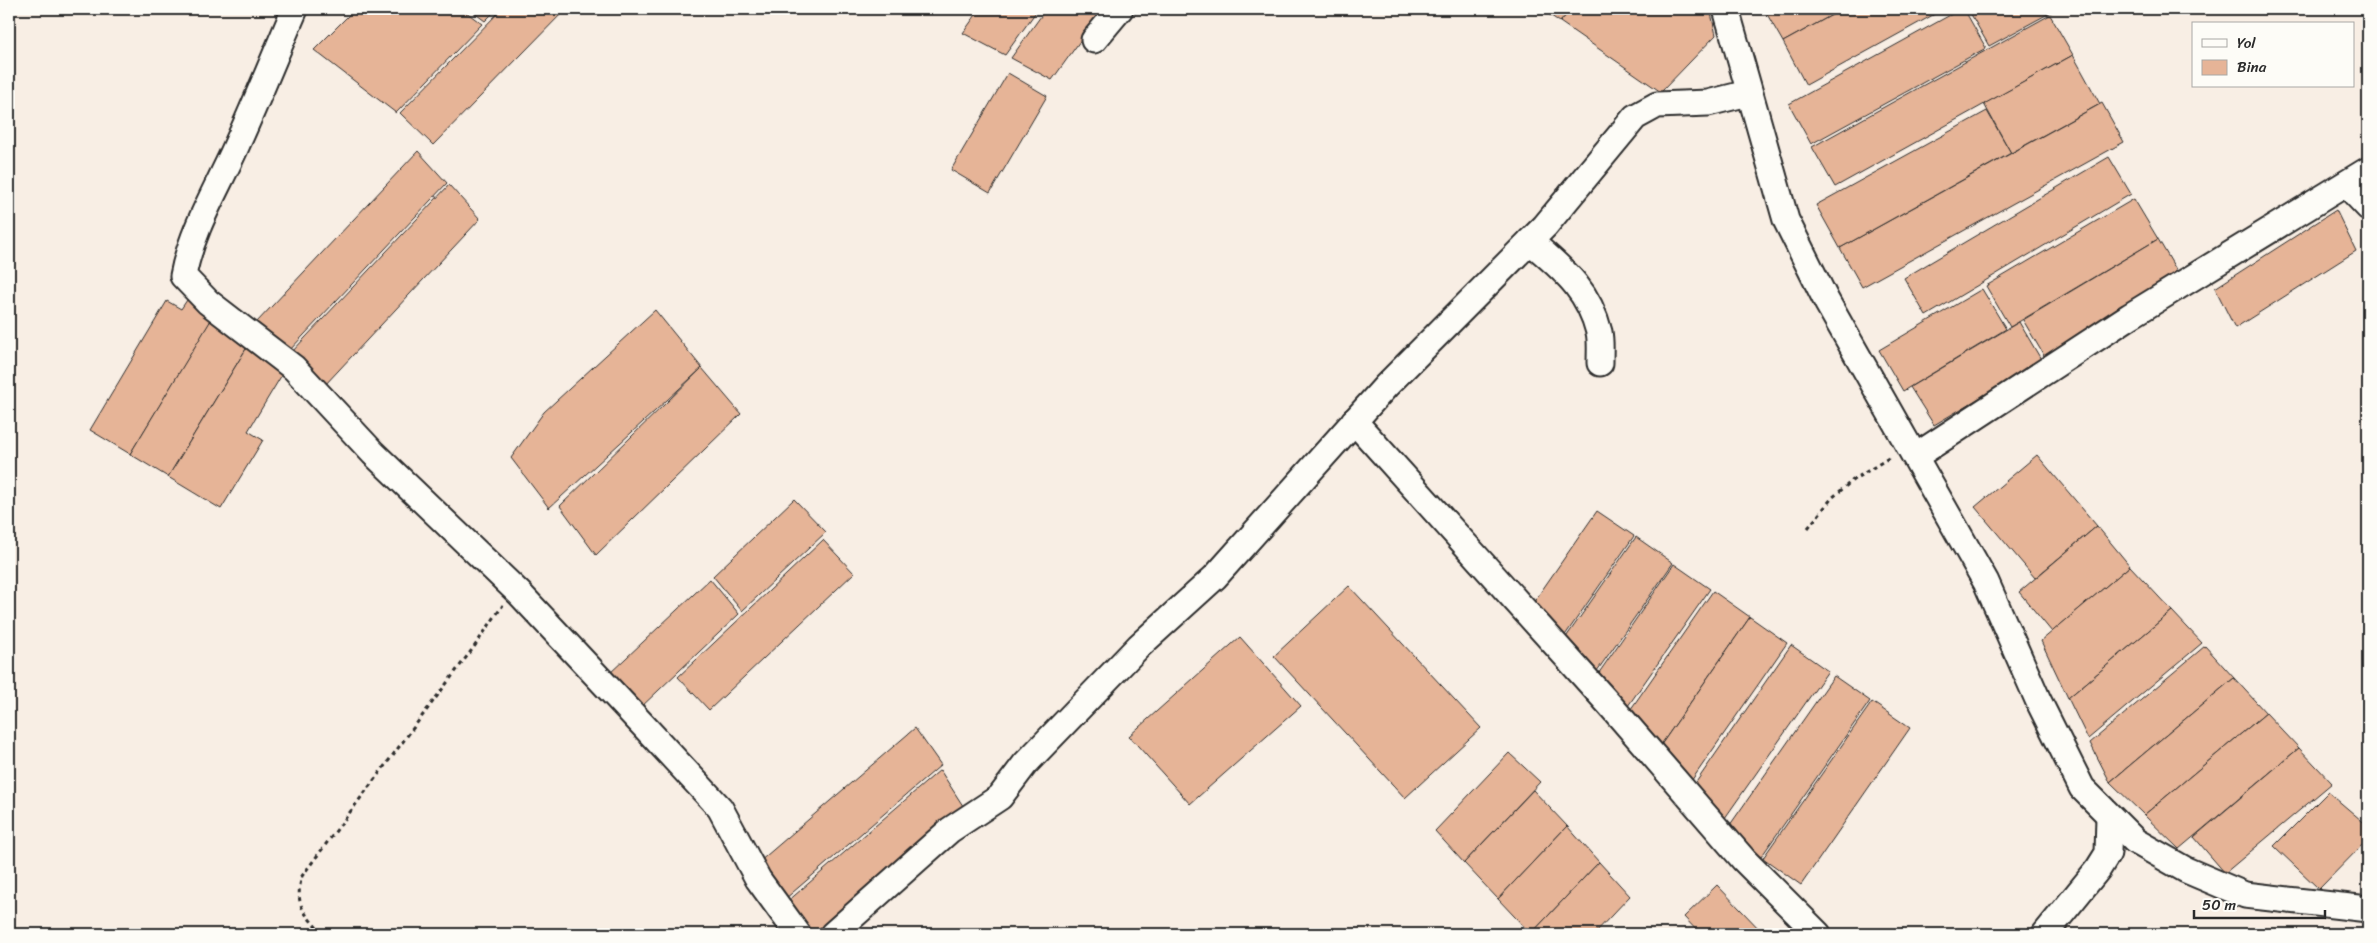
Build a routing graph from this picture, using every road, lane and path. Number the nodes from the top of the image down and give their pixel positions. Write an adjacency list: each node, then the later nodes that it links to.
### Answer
1 (296, 9): 14 (street)
2 (1120, 9): 4 (street)
3 (1726, 9): 5 (street)
4 (1094, 40)
5 (1748, 93): 9 (street); 12 (street)
6 (2368, 170): 7 (street)
7 (2346, 184): 8 (street); 12 (street)
8 (2368, 207)
9 (1530, 241): 10 (street); 11 (street)
10 (1600, 362)
11 (1354, 421): 19 (street); 20 (street)
12 (1912, 451): 13 (path); 15 (street)
13 (1808, 528)
14 (514, 588): 17 (path); 18 (street)
15 (2109, 816): 16 (street); 21 (street)
16 (2368, 908)
17 (322, 934)
18 (798, 934)
19 (833, 934)
20 (1818, 934)
21 (2045, 934)

